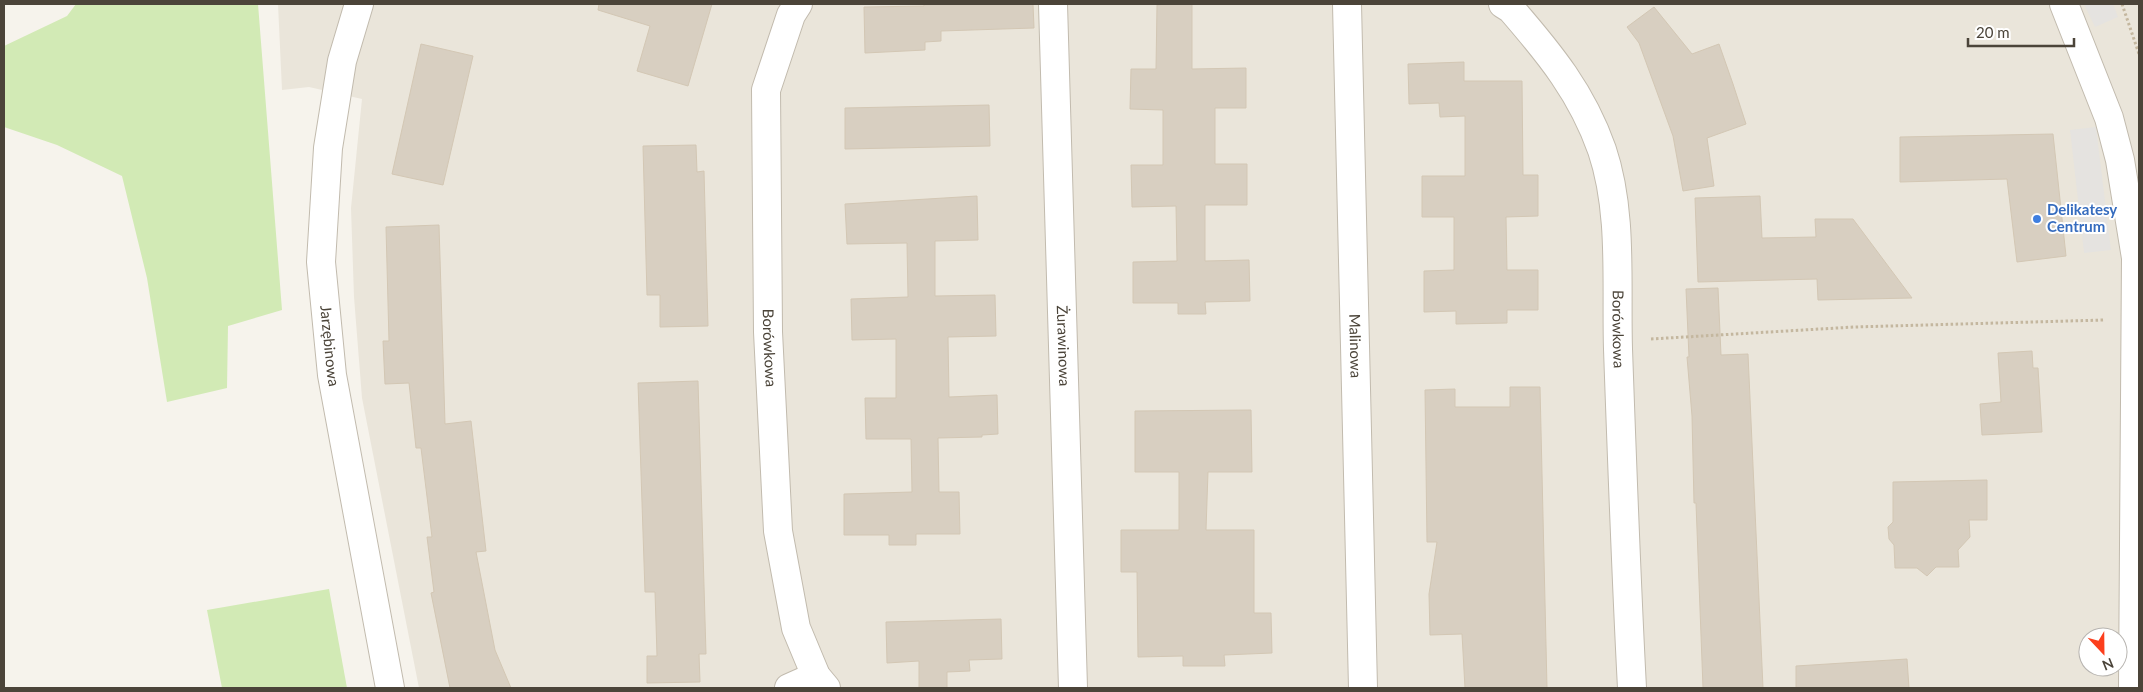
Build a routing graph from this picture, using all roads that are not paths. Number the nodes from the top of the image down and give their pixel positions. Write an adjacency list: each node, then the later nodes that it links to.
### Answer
1 (359, 4): 9 (street, Jarzębinowa)
2 (798, 4): 8 (street, Borówkowa)
3 (1053, 4): 11 (street, Żurawinowa)
4 (1347, 4): 12 (street, Malinowa)
5 (1503, 4): 13 (street, Borówkowa)
6 (2064, 4): 7 (street)
7 (2137, 414): 14 (street)
8 (821, 682): 10 (street)
9 (390, 688)
10 (789, 688)
11 (1074, 688)
12 (1363, 688)
13 (1632, 688)
14 (2133, 688)

